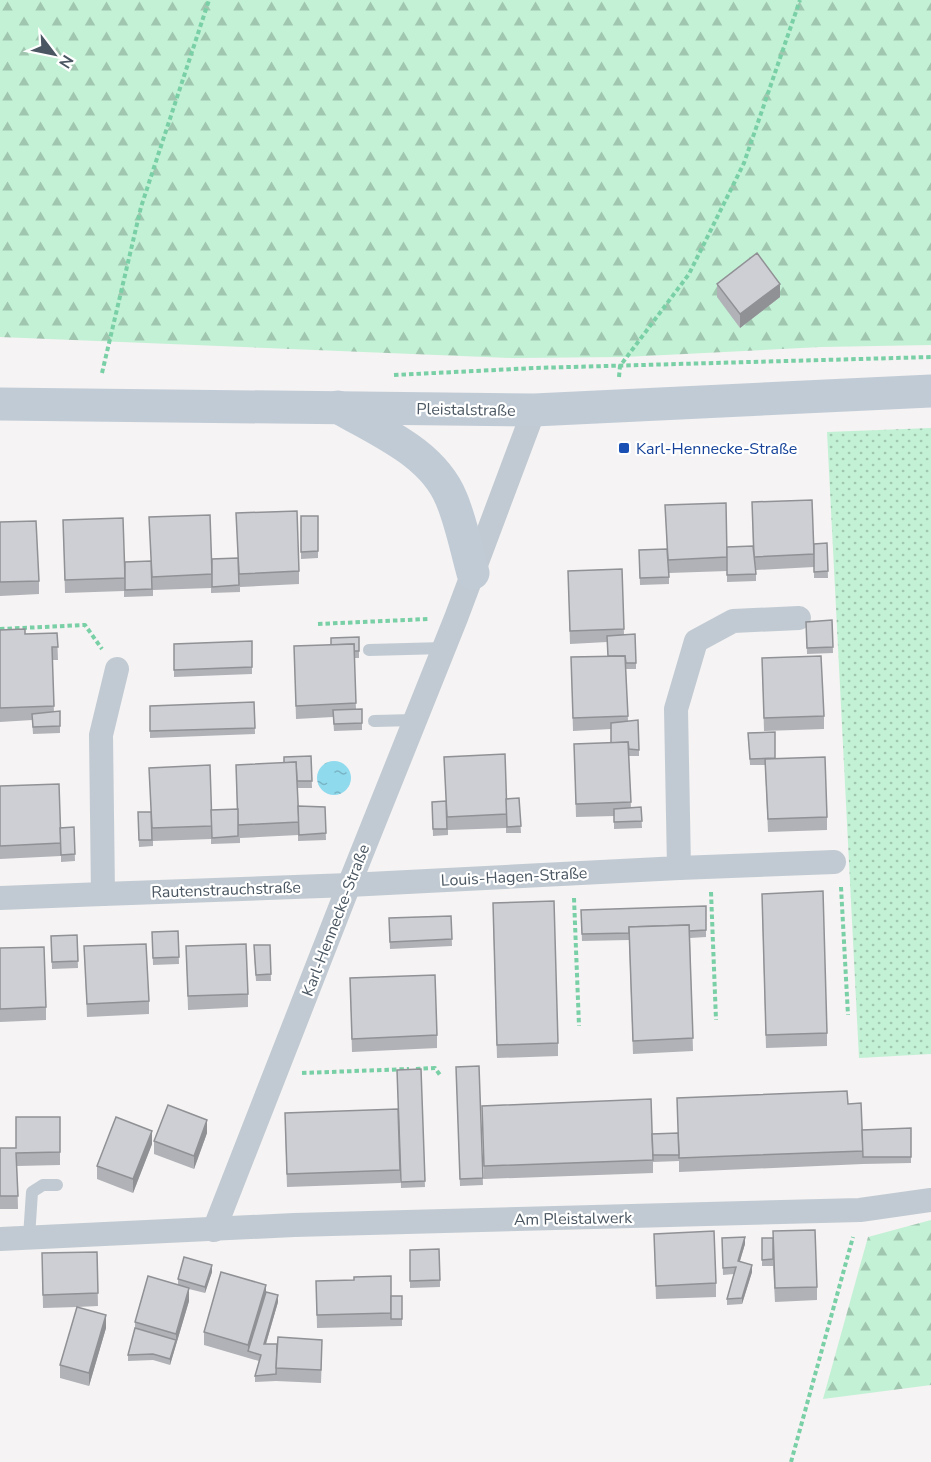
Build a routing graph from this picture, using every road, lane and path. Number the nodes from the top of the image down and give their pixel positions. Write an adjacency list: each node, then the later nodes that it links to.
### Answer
1 (209, 0): 6 (path)
2 (800, 0): 4 (path)
3 (931, 357): 4 (path)
4 (620, 366): 5 (path)
5 (391, 375)
6 (100, 382)
7 (931, 392): 10 (main road, Pleistalstraße)
8 (0, 404): 9 (main road, Pleistalstraße)
9 (336, 406): 10 (main road, Pleistalstraße); 11 (main road)
10 (534, 410): 11 (street, Karl-Hennecke-Straße)
11 (473, 573): 12 (street, Karl-Hennecke-Straße)
12 (456, 618): 14 (path); 16 (street, Karl-Hennecke-Straße)
13 (798, 618): 23 (street)
14 (318, 624)
15 (0, 629): 18 (path)
16 (444, 648): 17 (lane); 19 (street, Karl-Hennecke-Straße)
17 (369, 650)
18 (117, 669): 26 (street)
19 (414, 720): 20 (lane); 25 (street, Karl-Hennecke-Straße)
20 (374, 721)
21 (834, 862): 22 (street, Louis-Hagen-Straße); 28 (path)
22 (710, 867): 23 (street, Louis-Hagen-Straße); 29 (path)
23 (679, 868): 24 (street, Louis-Hagen-Straße)
24 (573, 873): 25 (street, Louis-Hagen-Straße); 30 (path)
25 (349, 885): 26 (street, Rautenstrauchstraße); 31 (street, Karl-Hennecke-Straße)
26 (103, 894): 27 (street, Rautenstrauchstraße)
27 (0, 898)
28 (848, 1015)
29 (716, 1020)
30 (579, 1026)
31 (275, 1074): 32 (path); 36 (street, Karl-Hennecke-Straße)
32 (440, 1075)
33 (57, 1185): 37 (lane)
34 (931, 1200): 35 (street, Am Pleistalwerk)
35 (860, 1210): 36 (street, Am Pleistalwerk); 39 (path)
36 (214, 1230): 37 (street)
37 (29, 1237): 38 (street)
38 (0, 1239)
39 (791, 1462)

